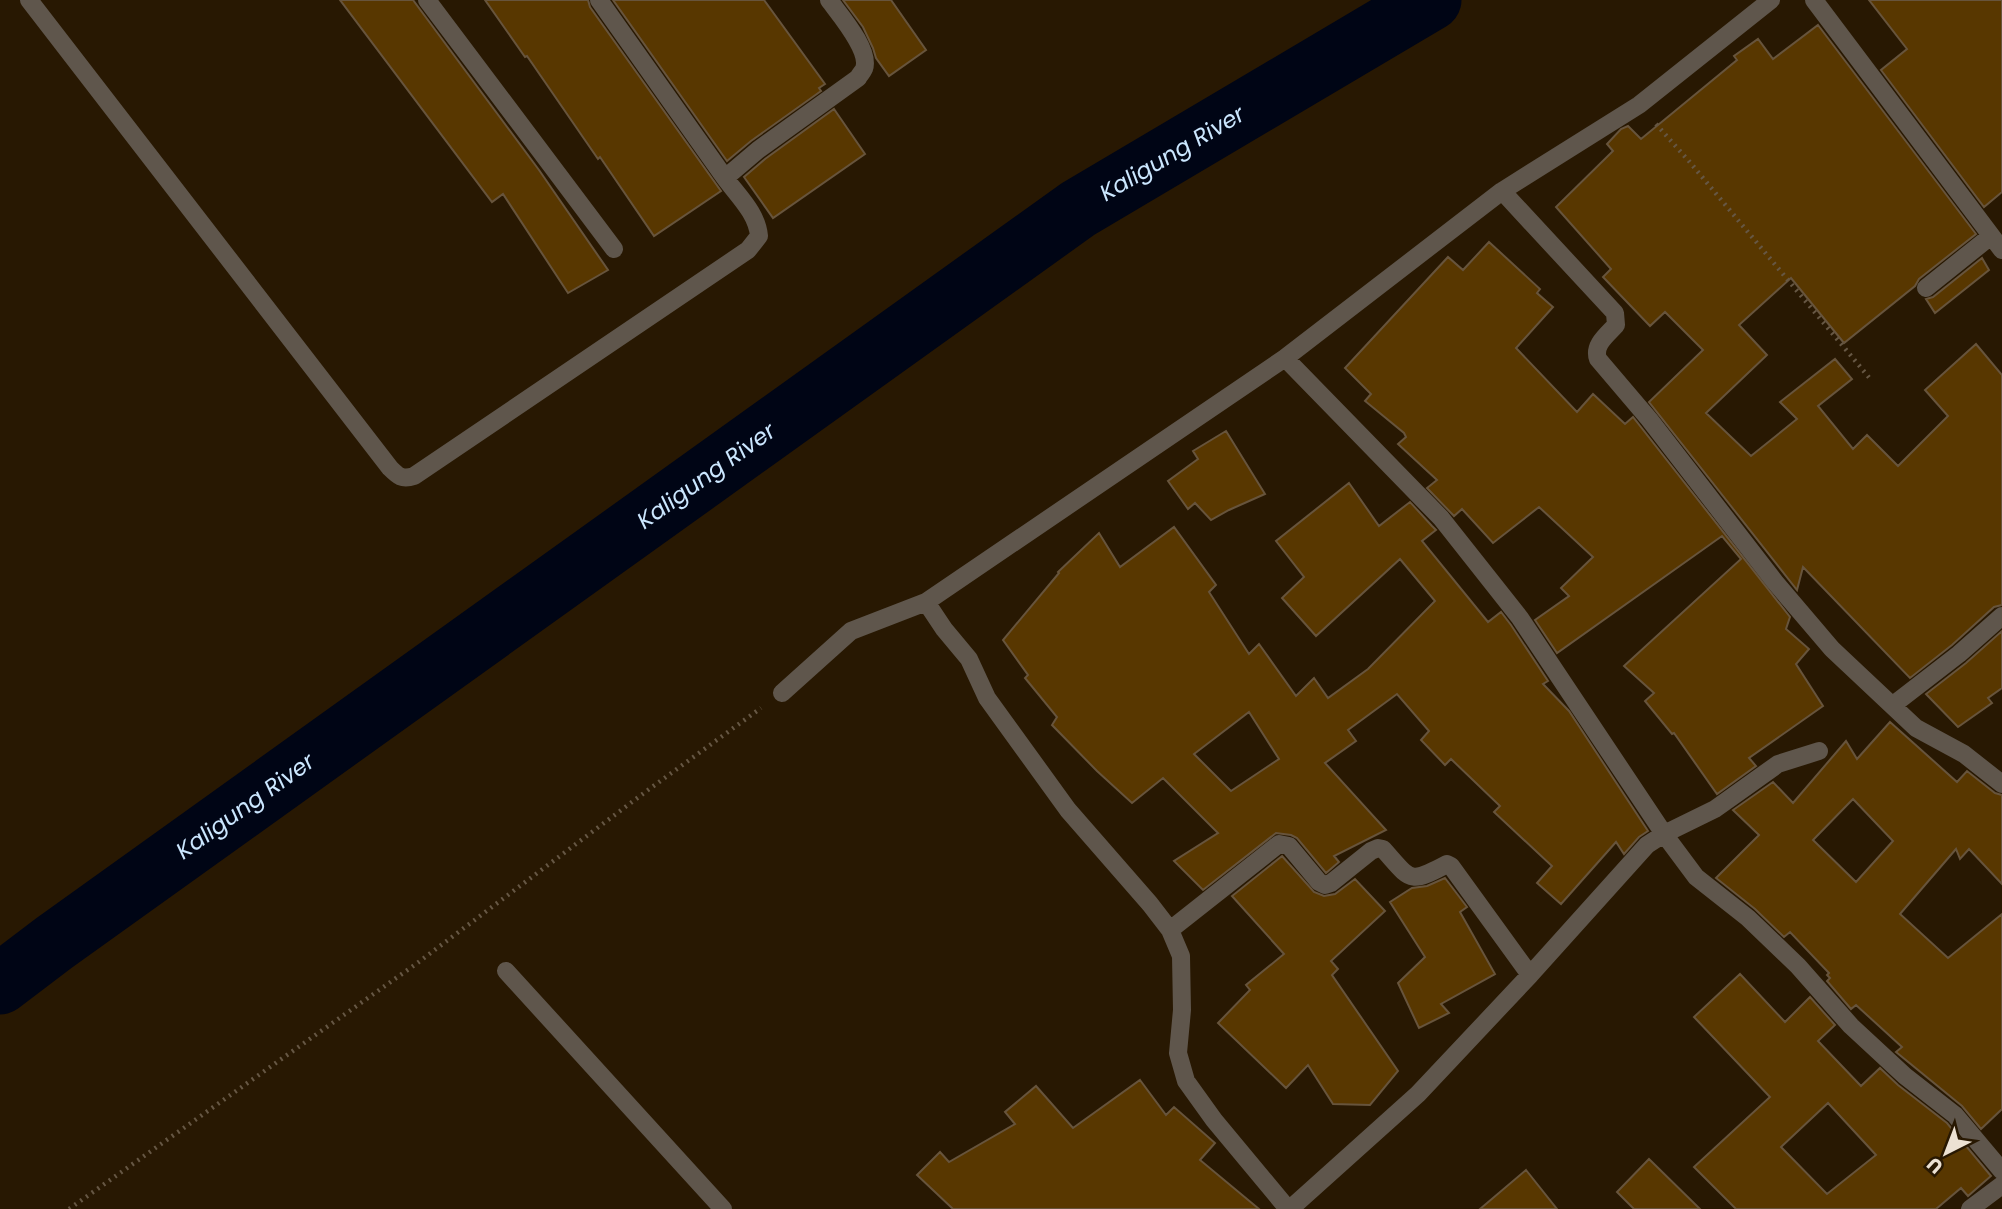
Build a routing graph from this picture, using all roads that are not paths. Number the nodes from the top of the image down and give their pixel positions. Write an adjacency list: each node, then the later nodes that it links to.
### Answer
1 (29, 0): 7 (street)
2 (427, 0): 10 (street)
3 (599, 0): 7 (street)
4 (829, 0): 7 (street)
5 (1771, 0): 8 (street)
6 (1814, 0): 9 (street)
7 (725, 178)
8 (1502, 191): 12 (street); 16 (street)
9 (1996, 243): 11 (street)
10 (614, 249)
11 (1926, 288)
12 (1285, 358): 13 (street); 19 (street)
13 (926, 602): 15 (street); 20 (street)
14 (2002, 617): 16 (street)
15 (782, 694)
16 (1893, 705): 18 (street)
17 (1819, 751): 19 (street)
18 (2002, 784)
19 (1664, 834): 22 (street); 23 (street)
20 (1170, 930): 22 (street); 26 (street)
21 (506, 971): 25 (street)
22 (1530, 975): 26 (street)
23 (2002, 1171)
24 (2002, 1185): 27 (street)
25 (723, 1209)
26 (1289, 1209)
27 (1970, 1209)

